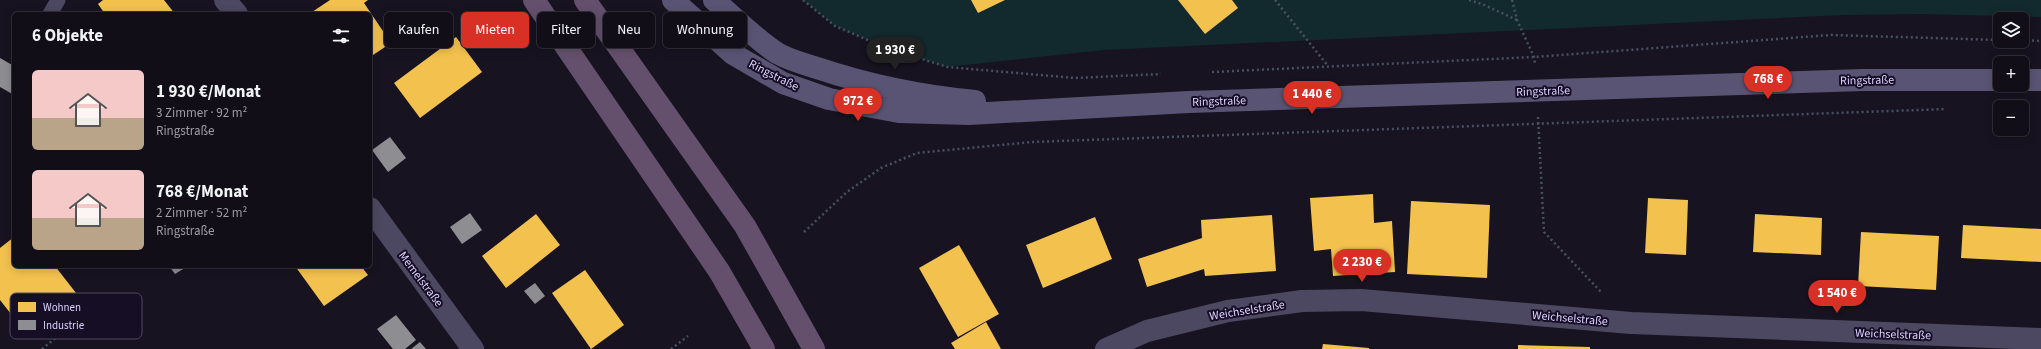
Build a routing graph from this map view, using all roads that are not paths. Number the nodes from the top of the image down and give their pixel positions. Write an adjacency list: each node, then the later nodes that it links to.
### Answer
1 (58, 0): 7 (lane)
2 (225, 0): 8 (street)
3 (534, 0): 16 (highway)
4 (585, 0): 17 (highway)
5 (673, 0): 12 (main road, Ringstraße)
6 (714, 0): 12 (main road, Ringstraße)
7 (51, 12)
8 (235, 12)
9 (1993, 80): 12 (main road, Ringstraße)
10 (2029, 80): 11 (main road)
11 (2041, 80)
12 (1086, 106)
13 (372, 211): 15 (street, Memelstraße)
14 (2041, 340): 18 (street, Weichselstraße)
15 (474, 349)
16 (764, 349)
17 (814, 349)
18 (1106, 349)

